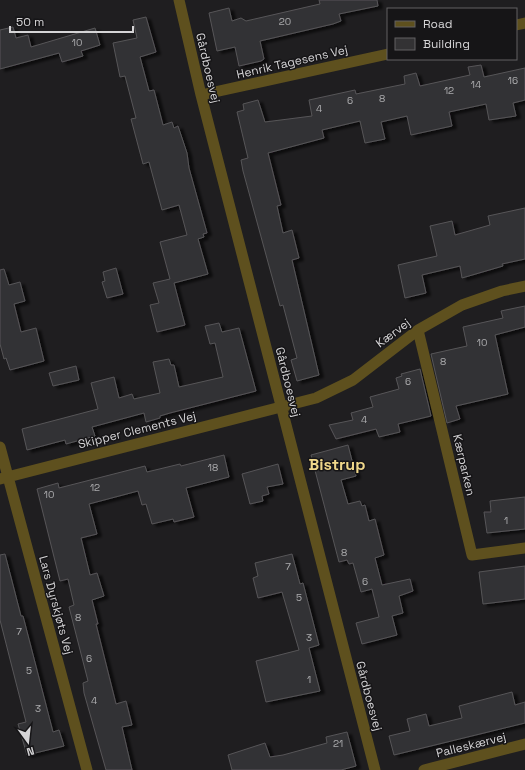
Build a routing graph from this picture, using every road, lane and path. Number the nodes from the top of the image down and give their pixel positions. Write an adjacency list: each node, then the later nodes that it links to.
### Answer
1 (179, 0): 3 (street, Gårdboesvej)
2 (387, 54): 3 (street, Henrik Tagesens Vej)
3 (201, 95): 6 (street, Gårdboesvej)
4 (525, 286): 5 (street, Kærvej)
5 (418, 330): 6 (street, Kærvej); 9 (street, Kærparken)
6 (281, 406): 8 (street, Skipper Clements Vej); 12 (street, Gårdboesvej)
7 (0, 447): 8 (street, Lars Dyrskjøts Vej)
8 (4, 478): 11 (street, Lars Dyrskjøts Vej)
9 (525, 548)
10 (525, 744): 13 (street, Palleskærvej)
11 (87, 770)
12 (375, 770)
13 (424, 770)

